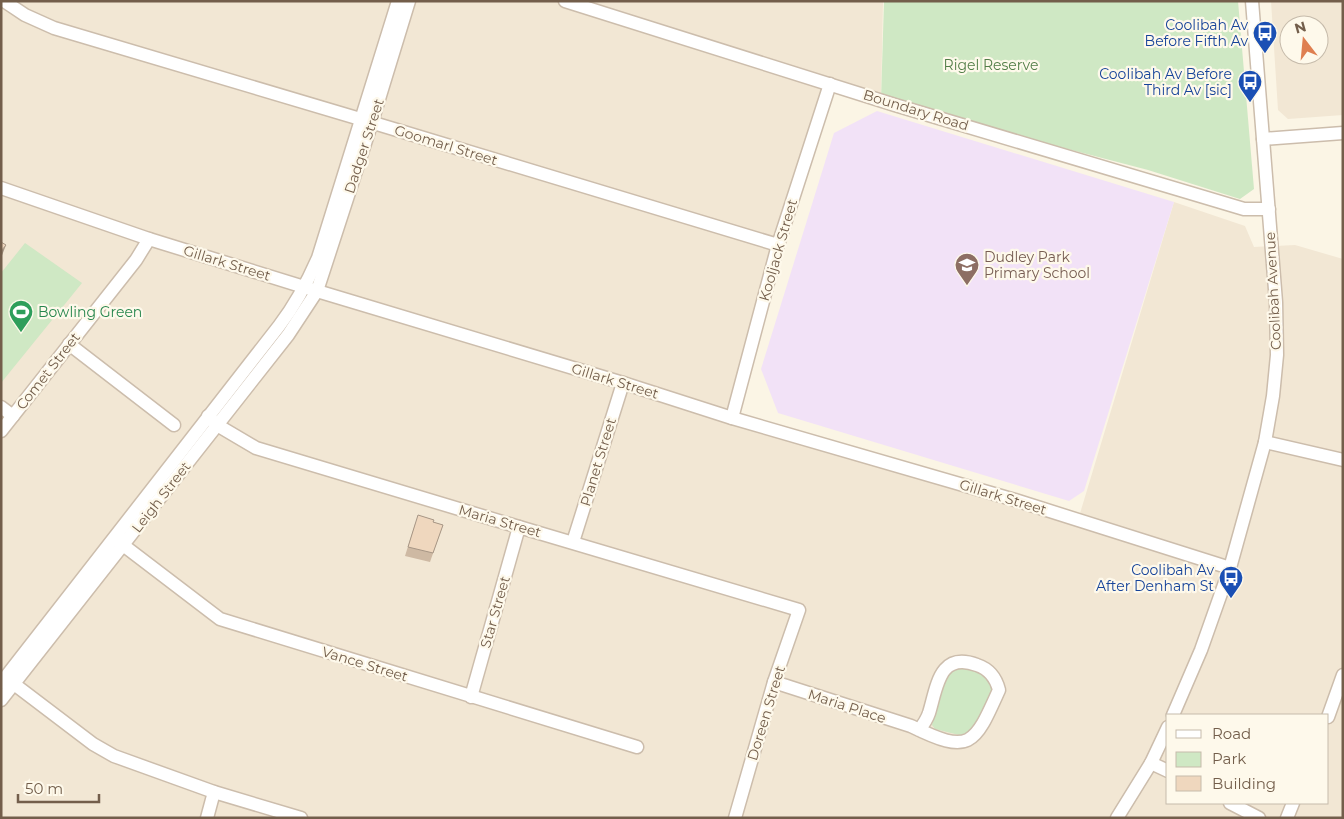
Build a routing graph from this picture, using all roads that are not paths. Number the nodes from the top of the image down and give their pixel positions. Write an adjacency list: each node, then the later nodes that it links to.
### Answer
1 (4, 1): 7 (street, Goomarl Street)
2 (398, 1): 7 (street, Dadger Street)
3 (409, 1): 7 (street, Dadger Street)
4 (565, 1): 6 (street, Boundary Road)
5 (1252, 1): 9 (street, Coolibah Avenue)
6 (830, 84): 11 (street, Boundary Road); 13 (street, Kooljack Street)
7 (367, 121): 13 (street, Goomarl Street); 14 (street, Dadger Street)
8 (1343, 133): 9 (street)
9 (1263, 139): 11 (street, Coolibah Avenue)
10 (1, 188): 12 (street, Gillark Street)
11 (1269, 209): 23 (street, Coolibah Avenue)
12 (150, 239): 14 (street, Gillark Street); 15 (street, Comet Street)
13 (778, 245): 19 (street, Kooljack Street)
14 (311, 289): 16 (street, Gillark Street); 20 (street, Leigh Street)
15 (69, 344): 18 (street, Comet Street); 21 (street)
16 (623, 383): 19 (street, Gillark Street); 27 (street, Planet Street)
17 (1, 407): 18 (street)
18 (12, 416): 22 (street, Comet Street)
19 (732, 418): 28 (street, Gillark Street)
20 (212, 421): 25 (street, Maria Street); 26 (street, Leigh Street)
21 (174, 425)
22 (1, 430)
23 (1265, 442): 24 (street); 28 (street, Coolibah Avenue)
24 (1343, 460)
25 (518, 527): 27 (street, Maria Street); 33 (street, Star Street)
26 (119, 541): 31 (street, Leigh Street); 33 (street, Vance Street)
27 (573, 542): 29 (street, Maria Street)
28 (1230, 568): 36 (street, Coolibah Avenue)
29 (799, 610): 32 (street, Doreen Street)
30 (1343, 675): 35 (street)
31 (7, 681): 34 (street, Leigh Street); 42 (street)
32 (774, 682): 37 (street, Maria Place); 47 (street, Doreen Street)
33 (471, 697): 39 (street, Vance Street)
34 (1, 700)
35 (1334, 712)
36 (1173, 714)
37 (920, 730): 37 (street, Maria Place)
38 (1166, 731): 40 (street)
39 (637, 747)
40 (1151, 763): 41 (street); 48 (street)
41 (1166, 770)
42 (214, 792): 45 (street); 46 (street)
43 (1232, 804): 49 (street)
44 (1293, 804): 50 (street)
45 (207, 818)
46 (301, 818)
47 (735, 818)
48 (1117, 818)
49 (1259, 818)
50 (1287, 818)

